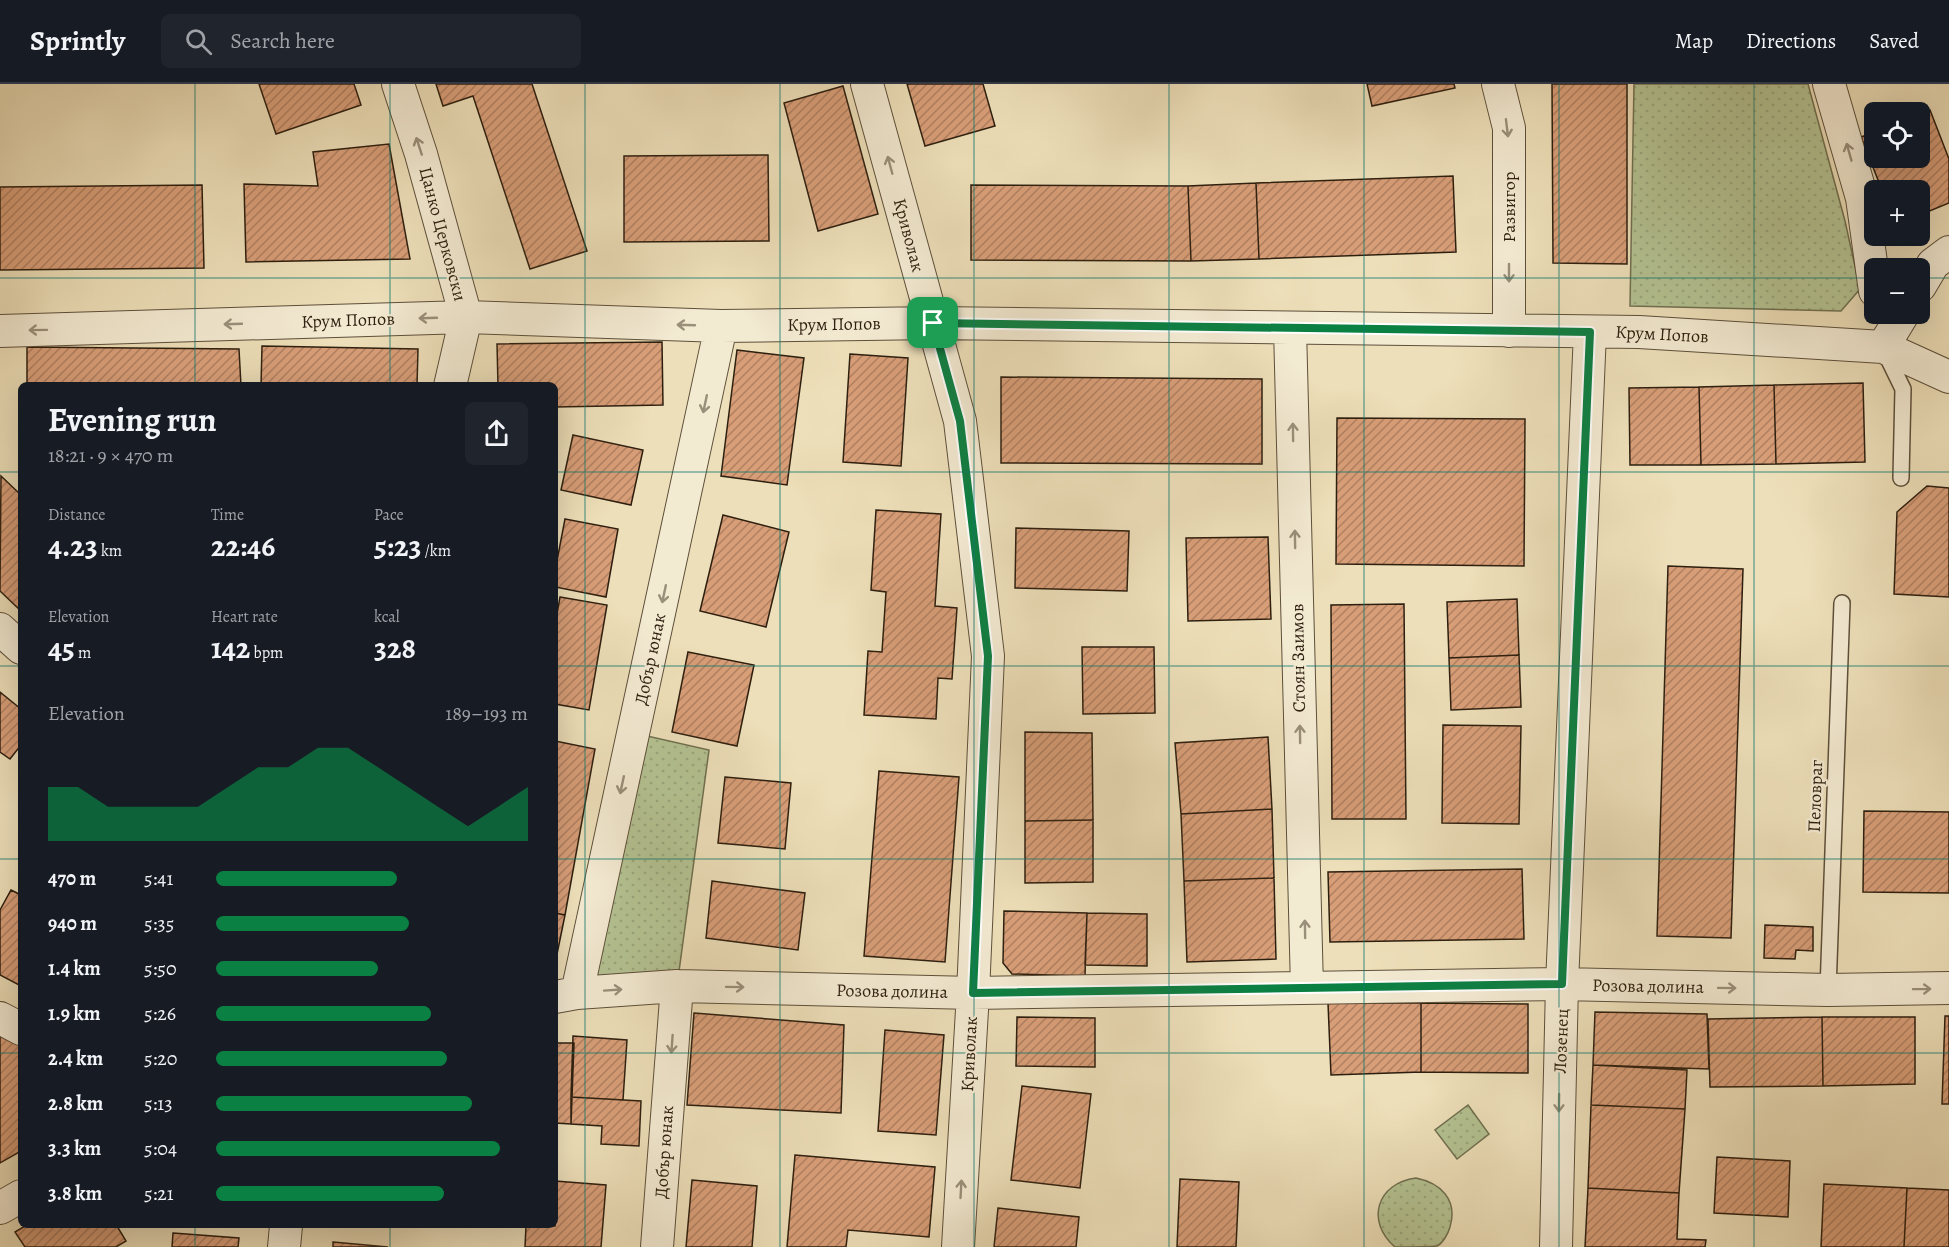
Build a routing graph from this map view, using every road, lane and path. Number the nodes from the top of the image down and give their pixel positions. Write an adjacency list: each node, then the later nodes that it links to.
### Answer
1 (398, 84): 8 (street, Цанко Церковски, one-way to 1)
2 (867, 84): 9 (street, Криволак, one-way to 2)
3 (1498, 84): 15 (street, Развигор, one-way to 15)
4 (1829, 84): 6 (street, one-way to 4)
5 (1949, 252): 7 (street)
6 (1870, 258)
7 (1930, 269)
8 (465, 316): 12 (street, Крум Попов, one-way to 8); 14 (street, Крум Попов, one-way to 14); 19 (street, Цанко Церковски)
9 (933, 323): 12 (street, Крум Попов); 13 (street, Крум Попов); 29 (street, Криволак)
10 (1879, 324): 17 (street)
11 (1897, 324): 17 (street)
12 (721, 326): 30 (street, Добър юнак, one-way to 30)
13 (1290, 328): 15 (street, Крум Попов); 26 (street, Стоян Заимов, one-way to 13)
14 (0, 331)
15 (1509, 331): 16 (street, Крум Попов)
16 (1590, 332): 17 (street, Крум Попов); 24 (street, Лозенец)
17 (1882, 347): 18 (street, Крум Попов); 20 (lane)
18 (1949, 377)
19 (451, 382)
20 (1901, 478)
21 (1842, 603): 28 (lane, Пеловраг)
22 (0, 629): 23 (street)
23 (18, 645)
24 (1562, 984): 26 (street, Розова долина); 28 (street, Розова долина, one-way to 28); 39 (street, Лозенец, one-way to 39)
25 (677, 986): 29 (street, Розова долина, one-way to 29); 30 (street, Розова долина, one-way to 25); 37 (street, Добър юнак, one-way to 37)
26 (1307, 988): 29 (street, Розова долина)
27 (1949, 988): 28 (street, Розова долина, one-way to 27)
28 (1828, 990)
29 (973, 993): 38 (street, Криволак, one-way to 29)
30 (566, 995)
31 (0, 1018): 32 (street)
32 (18, 1027)
33 (18, 1198): 34 (street)
34 (0, 1208)
35 (286, 1228): 36 (street)
36 (284, 1247)
37 (657, 1247)
38 (958, 1247)
39 (1556, 1247)

